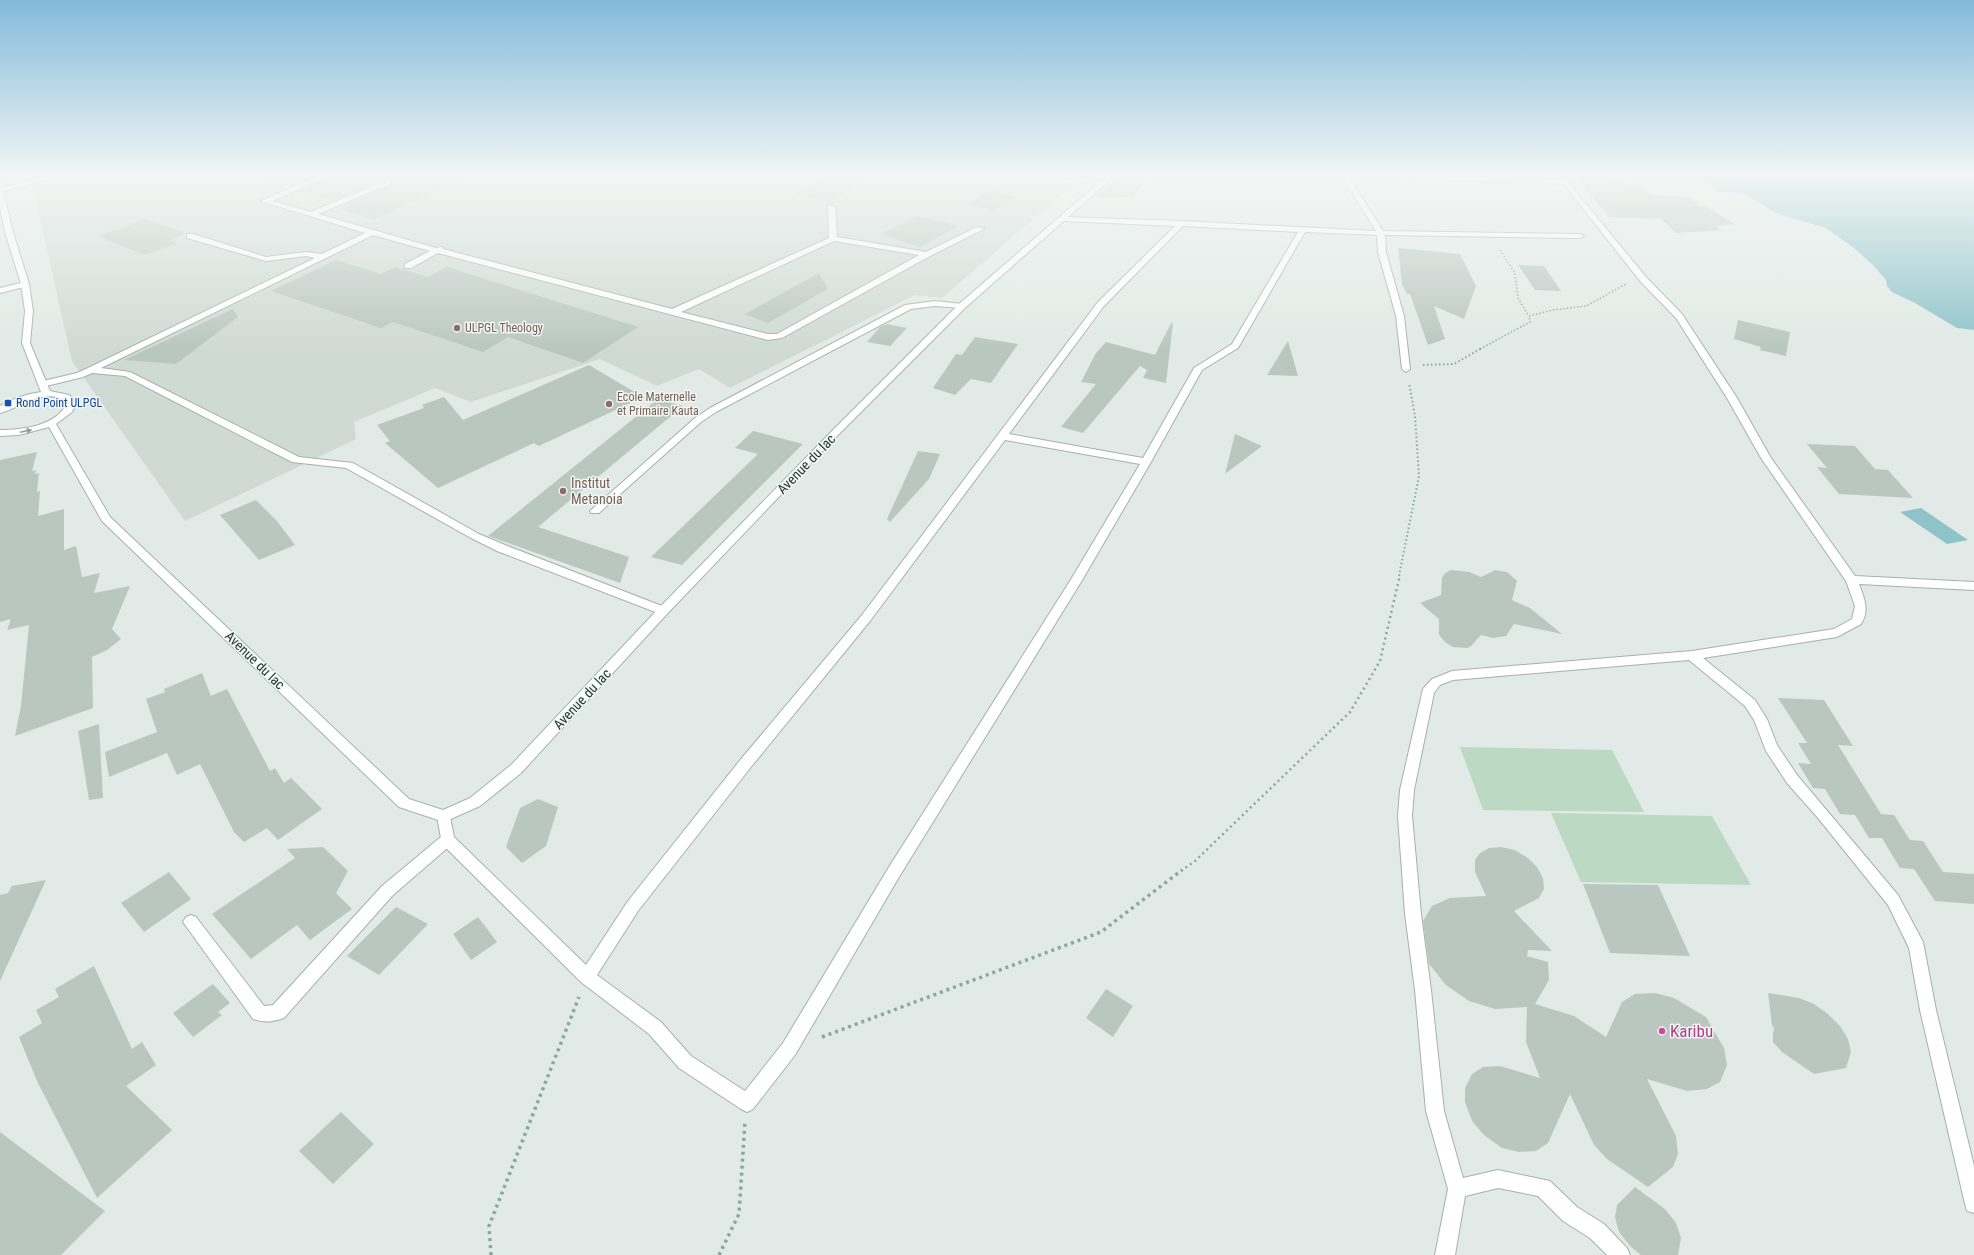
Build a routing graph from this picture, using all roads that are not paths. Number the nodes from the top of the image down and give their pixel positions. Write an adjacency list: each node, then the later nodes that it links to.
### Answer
1 (1381, 232): 23 (street)
2 (9, 233): 19 (street)
3 (371, 233): 17 (street)
4 (374, 233): 15 (street)
5 (833, 233): 14 (street)
6 (972, 233): 16 (street)
7 (1046, 233): 21 (street, Avenue du lac)
8 (1173, 233): 30 (street)
9 (1301, 233): 31 (street)
10 (1442, 233): 13 (street)
11 (1606, 233): 33 (street)
12 (190, 236): 17 (street)
13 (1580, 236)
14 (833, 239): 16 (street); 22 (street)
15 (439, 249): 18 (street); 22 (street)
16 (927, 254): 22 (street)
17 (324, 257): 24 (street)
18 (408, 266)
19 (25, 284): 20 (street); 25 (street)
20 (0, 291)
21 (962, 306): 32 (street); 35 (street, Avenue du lac)
22 (675, 311)
23 (1406, 369)
24 (92, 370): 25 (street); 35 (street)
25 (42, 384): 26 (street)
26 (46, 394): 27 (street); 28 (street)
27 (0, 410)
28 (51, 423): 29 (street, one-way to 28); 37 (street, Avenue du lac)
29 (0, 433)
30 (1001, 436): 31 (street); 40 (street)
31 (1146, 462): 40 (street)
32 (595, 511)
33 (1852, 580): 34 (street); 36 (street)
34 (1974, 586)
35 (663, 611): 37 (street, Avenue du lac)
36 (1692, 655): 41 (street); 42 (street)
37 (444, 816): 38 (street)
38 (447, 840): 39 (street); 40 (street)
39 (191, 922)
40 (587, 977)
41 (1457, 1190): 43 (street); 44 (street)
42 (1974, 1204)
43 (1445, 1255)
44 (1620, 1255)

